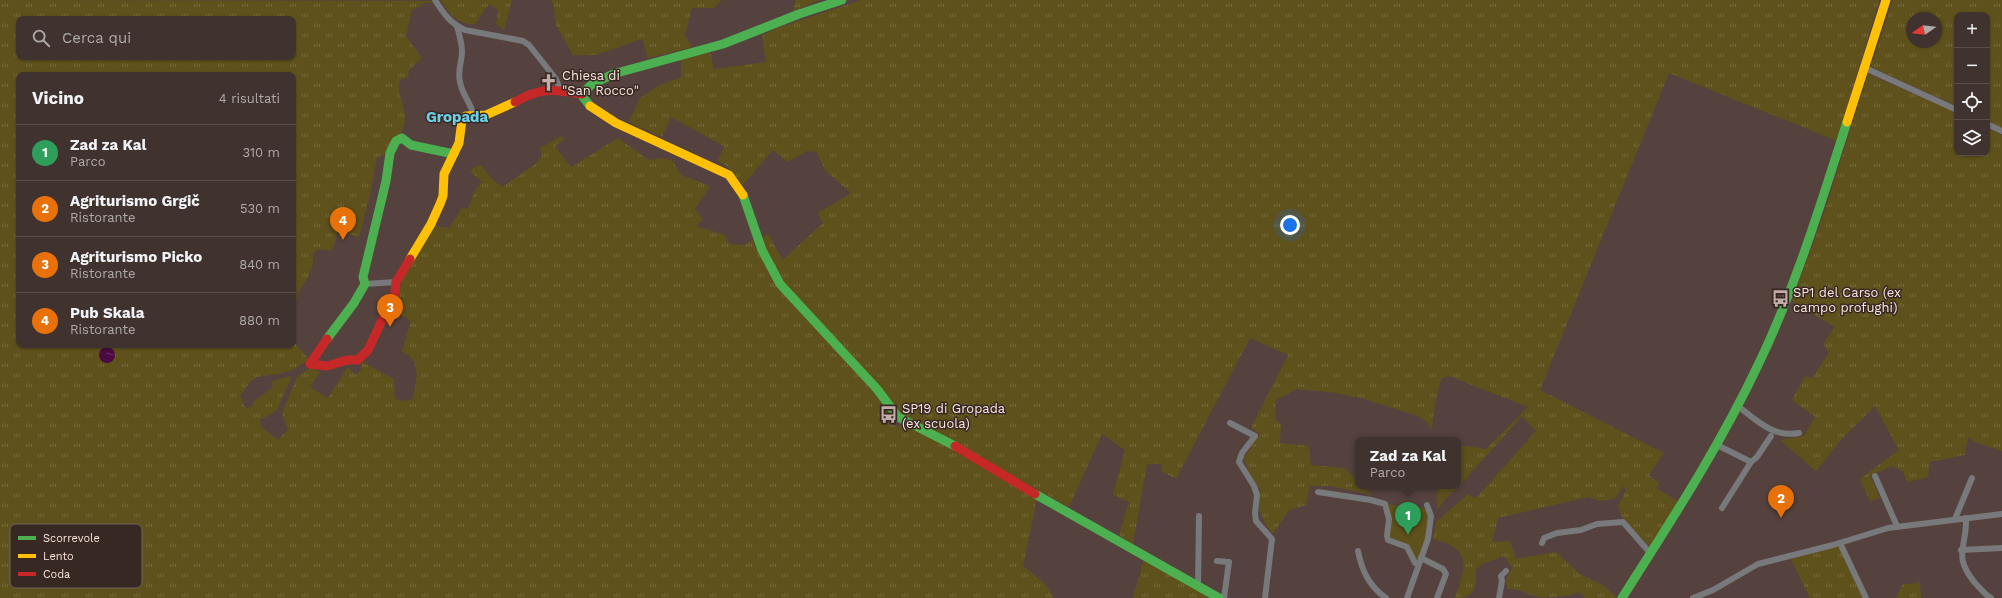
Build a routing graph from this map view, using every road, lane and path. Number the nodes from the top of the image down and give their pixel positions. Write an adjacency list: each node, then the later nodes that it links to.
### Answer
1 (435, 0): 4 (street)
2 (842, 0): 7 (street)
3 (1886, 0): 5 (street)
4 (457, 26): 6 (street); 9 (street)
5 (1865, 68): 8 (street); 15 (street)
6 (560, 90): 7 (street); 9 (street)
7 (582, 94): 41 (street)
8 (1954, 109)
9 (474, 117): 12 (street)
10 (1990, 125): 11 (street)
11 (2002, 131)
12 (454, 154): 13 (street); 14 (street)
13 (396, 282): 14 (street); 14 (street)
14 (365, 284)
15 (1738, 406): 17 (street); 19 (street)
16 (1230, 423): 44 (street)
17 (1799, 433)
18 (1771, 436): 20 (street)
19 (1717, 445): 20 (street); 36 (street)
20 (1751, 462): 25 (street)
21 (1875, 476): 30 (street)
22 (1972, 478): 29 (street)
23 (1318, 492): 39 (street)
24 (1427, 505): 37 (street)
25 (1722, 508)
26 (2002, 514): 28 (street)
27 (1199, 516): 41 (street)
28 (1966, 518): 29 (street); 34 (street)
29 (1955, 519): 30 (street)
30 (1897, 526): 32 (street)
31 (1542, 543): 36 (street)
32 (1840, 543): 50 (street); 51 (street)
33 (2002, 548): 34 (street)
34 (1961, 550): 52 (street)
35 (1358, 551): 45 (street)
36 (1651, 554): 49 (street)
37 (1421, 558): 39 (street); 47 (street)
38 (1217, 561): 43 (street)
39 (1418, 564): 46 (street)
40 (1506, 571): 48 (street)
41 (1198, 586): 42 (street)
42 (1215, 597)
43 (1224, 598)
44 (1264, 598)
45 (1386, 598)
46 (1407, 598)
47 (1437, 598)
48 (1499, 598)
49 (1622, 598)
50 (1693, 598)
51 (1866, 598)
52 (1991, 598)

